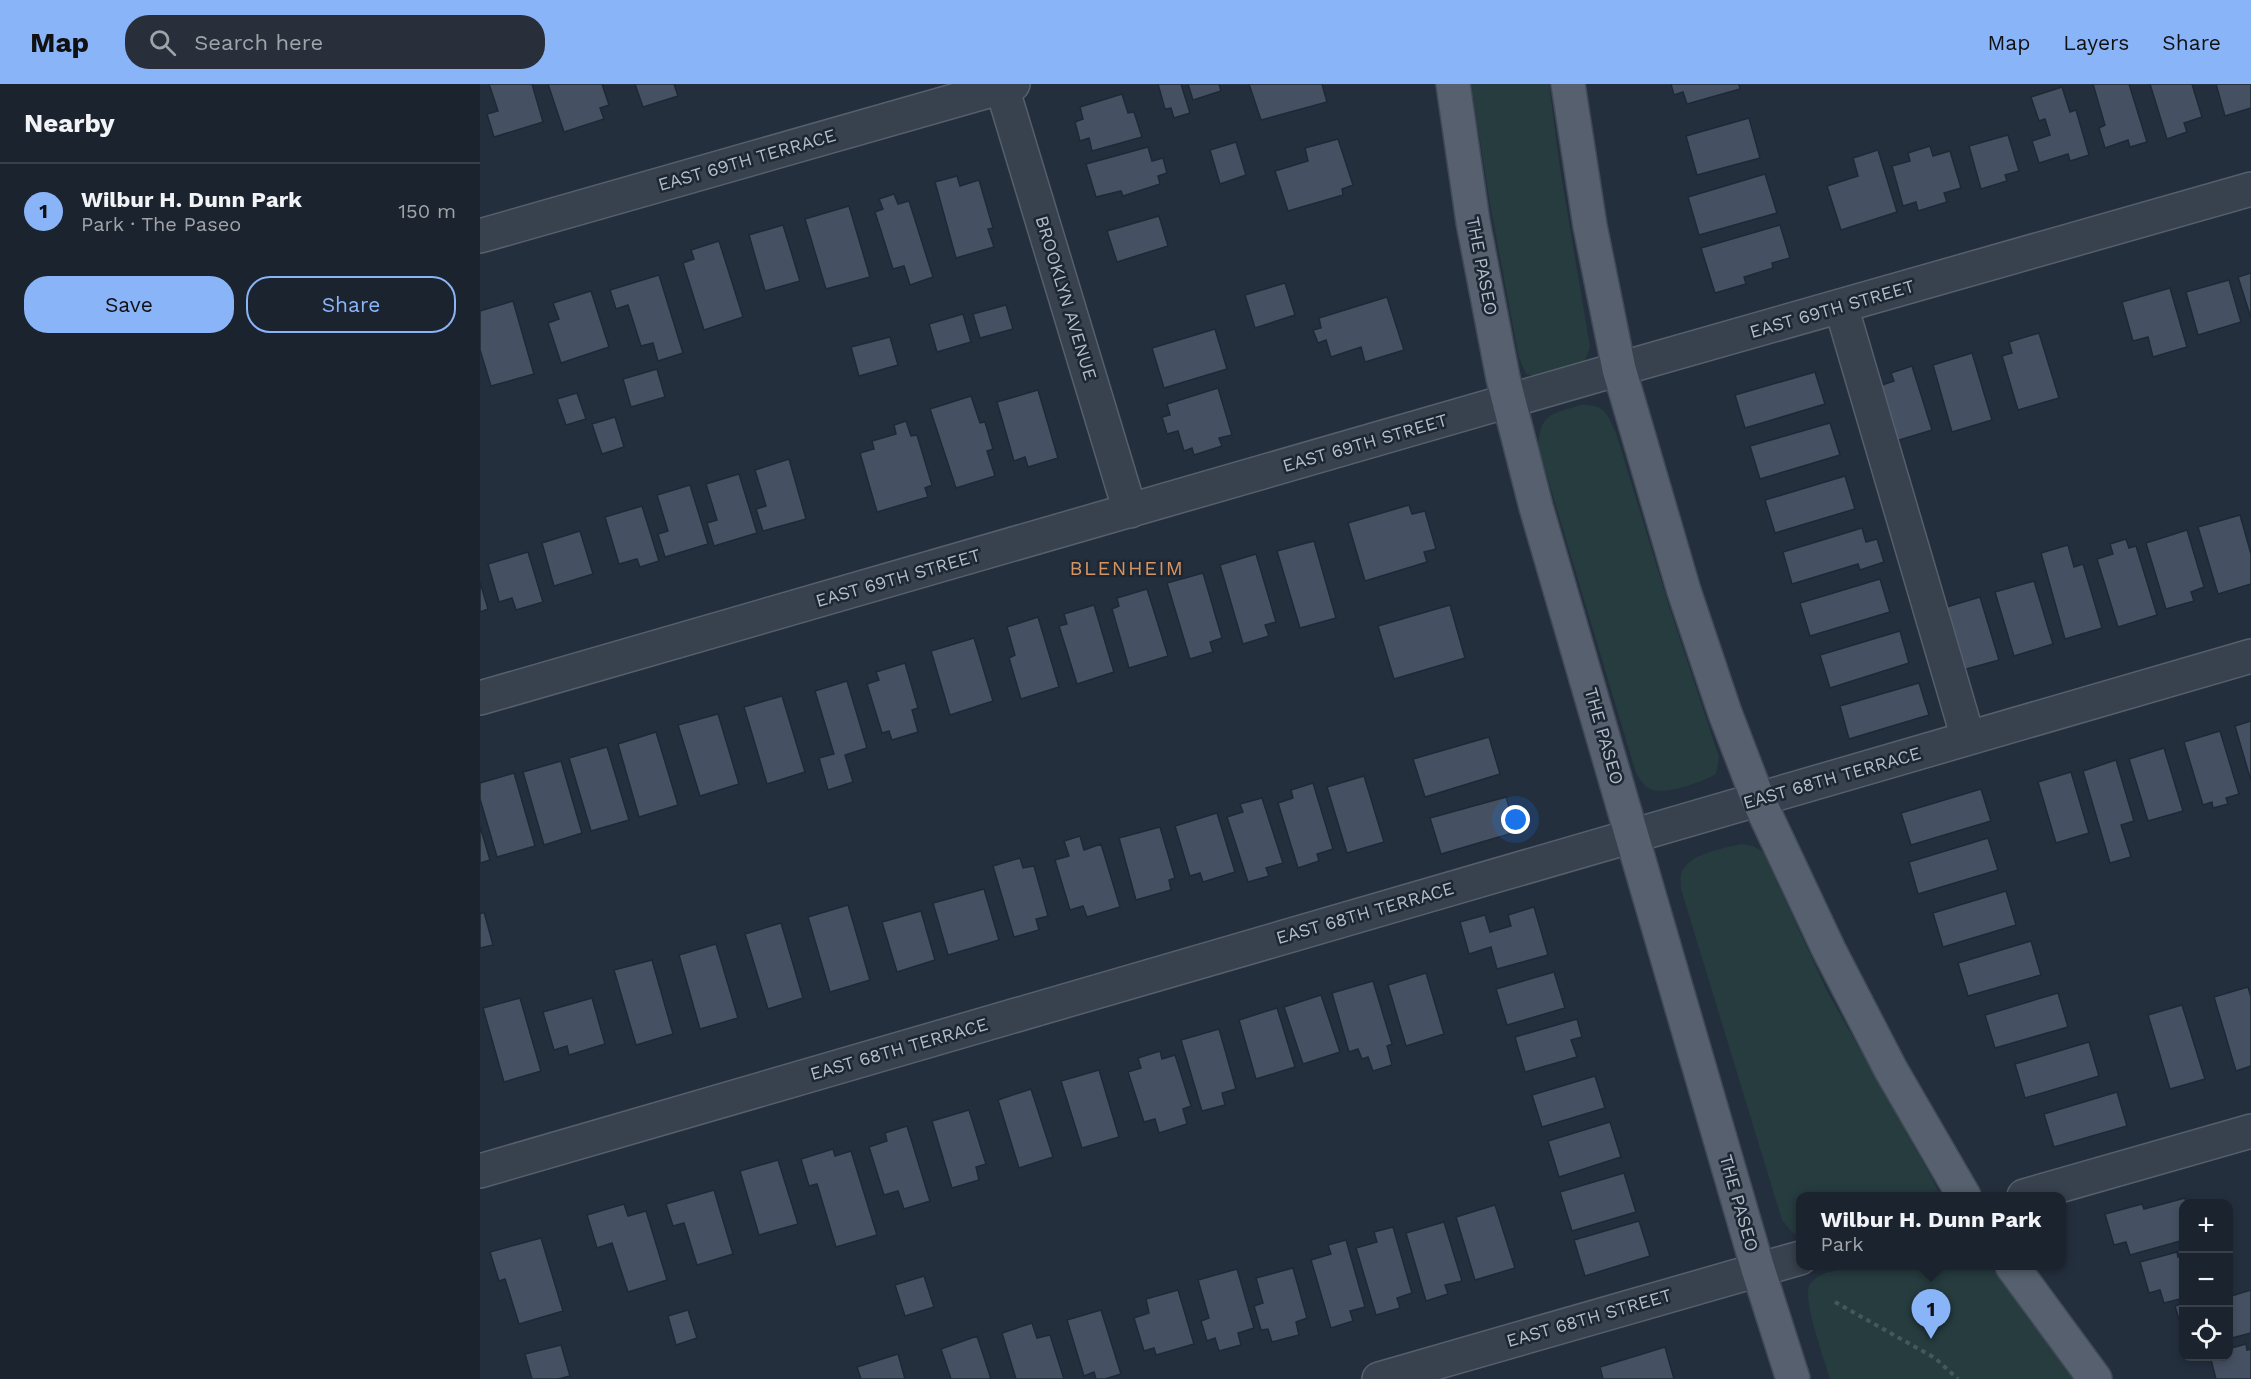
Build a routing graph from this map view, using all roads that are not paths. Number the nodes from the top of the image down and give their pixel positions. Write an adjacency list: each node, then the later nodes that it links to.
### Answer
1 (1453, 84): 8 (main road, THE PASEO)
2 (1568, 84): 7 (main road)
3 (1006, 85): 5 (street, EAST 69TH TERRACE); 9 (street, BROOKLYN AVENUE)
4 (2251, 189): 6 (street, EAST 69TH STREET)
5 (480, 236)
6 (1841, 306): 7 (street, EAST 69TH STREET); 12 (street)
7 (1619, 369): 8 (street, EAST 69TH STREET); 13 (main road)
8 (1508, 402): 9 (street, EAST 69TH STREET); 14 (main road, THE PASEO)
9 (1130, 511): 11 (street, EAST 69TH STREET)
10 (2251, 656): 12 (street, EAST 68TH TERRACE)
11 (480, 698)
12 (1968, 738): 13 (street, EAST 68TH TERRACE)
13 (1758, 799): 14 (street, EAST 68TH TERRACE); 17 (main road)
14 (1633, 835): 16 (street, EAST 68TH TERRACE); 20 (main road, THE PASEO)
15 (2251, 1131): 18 (street)
16 (480, 1171)
17 (1961, 1192)
18 (2041, 1192)
19 (1796, 1259): 20 (street, EAST 68TH STREET)
20 (1758, 1269): 22 (street, EAST 68TH STREET); 23 (main road, THE PASEO)
21 (2015, 1270): 24 (main road)
22 (1378, 1379)
23 (1793, 1379)
24 (2095, 1379)

